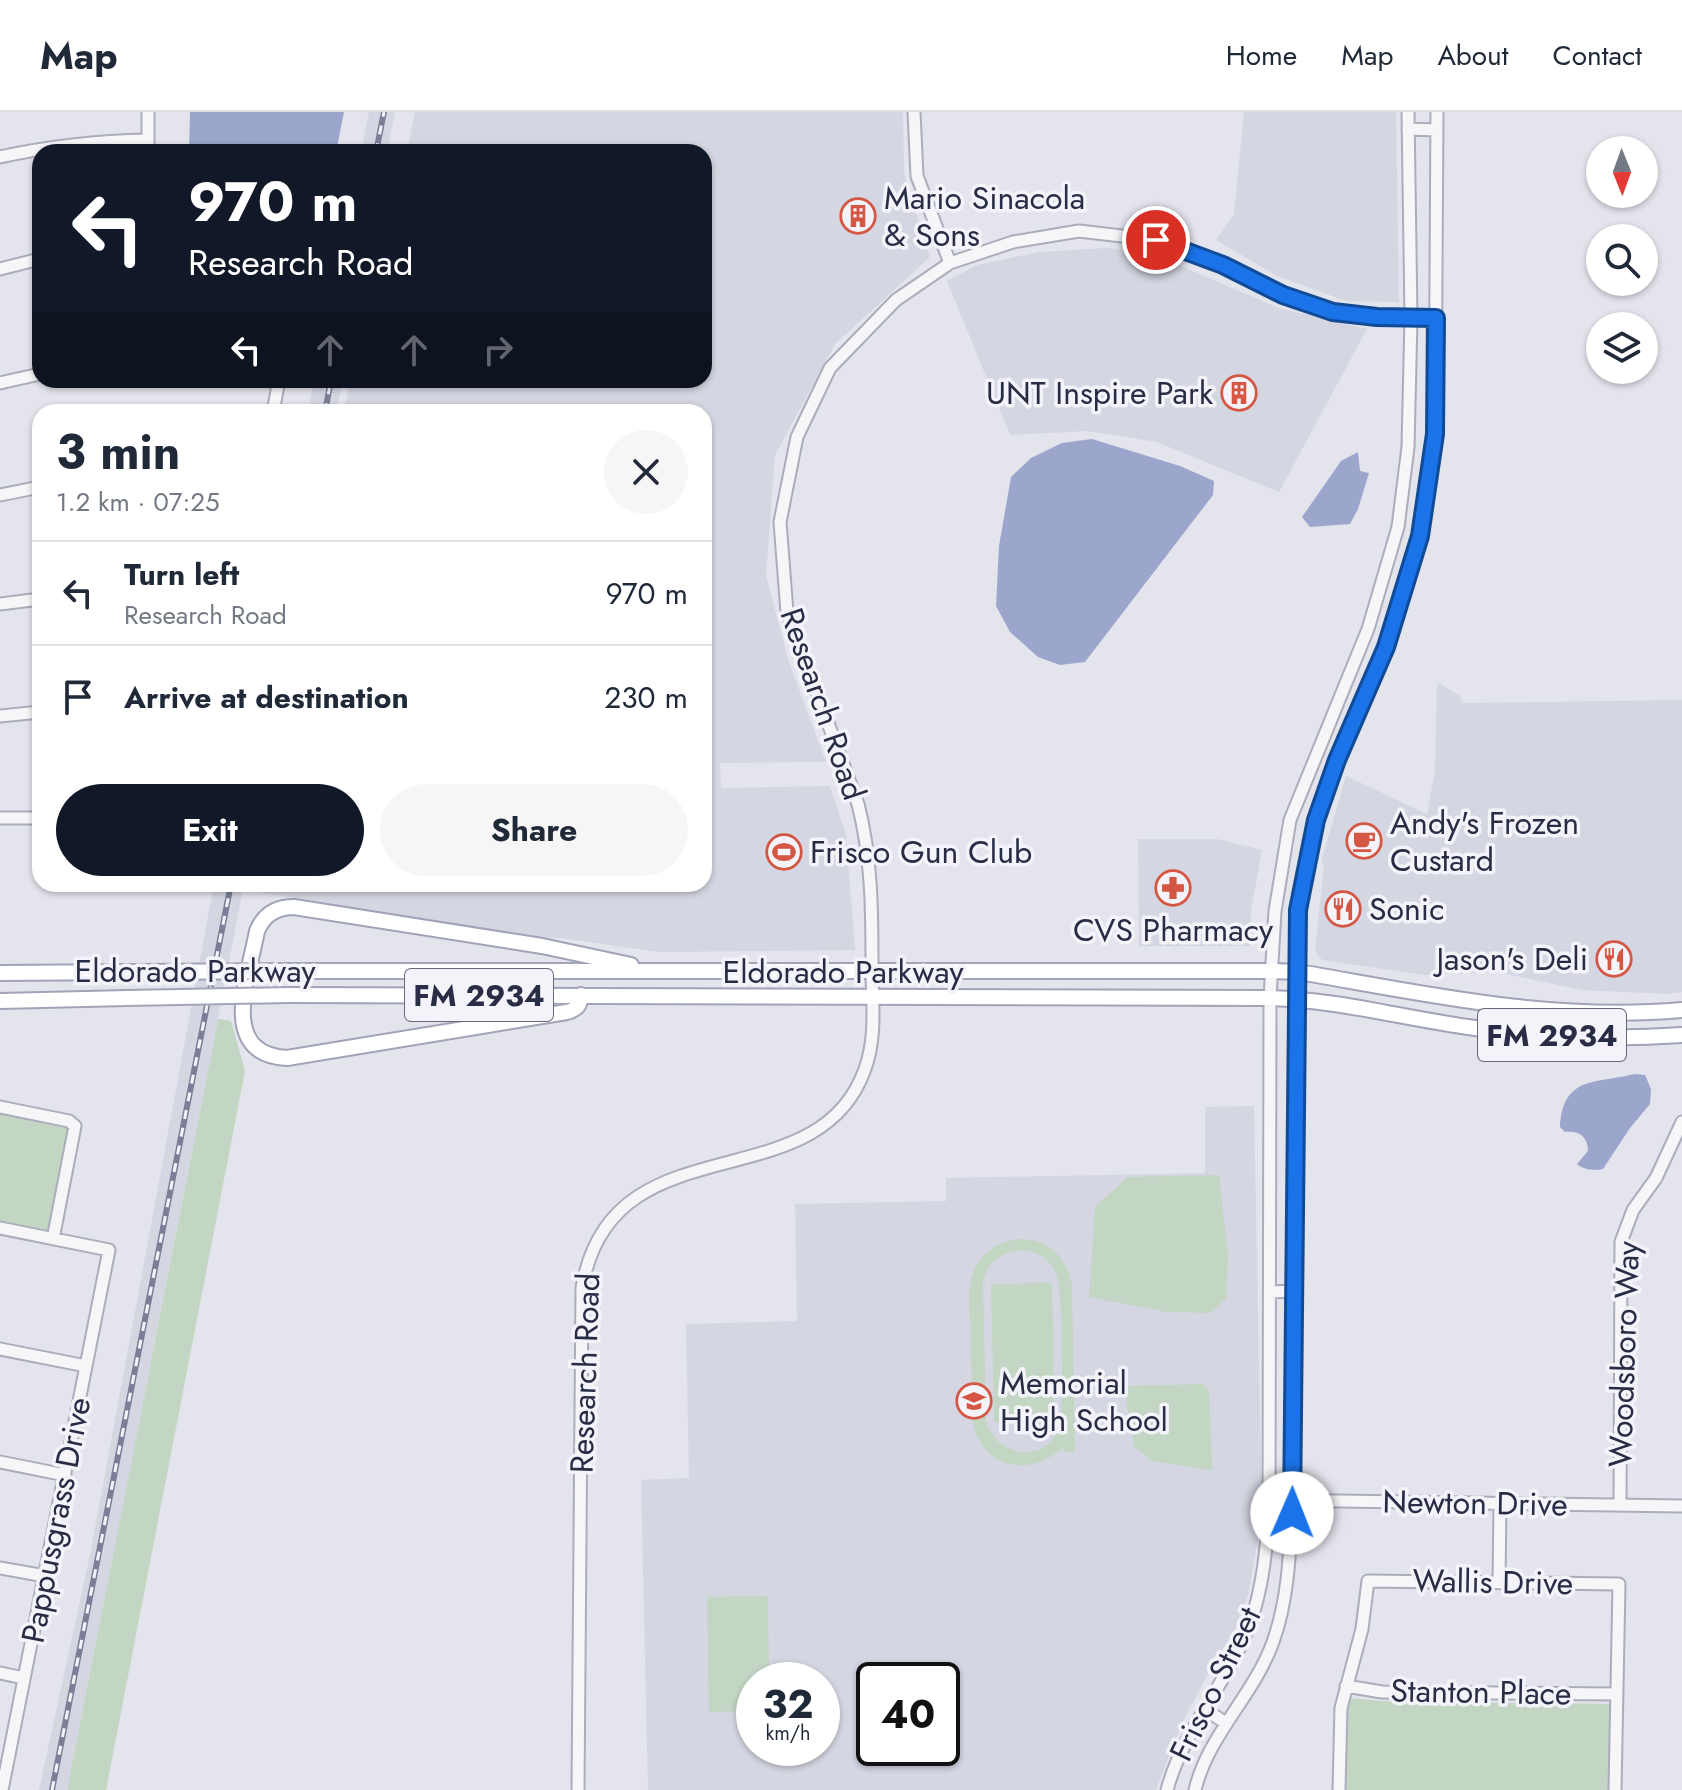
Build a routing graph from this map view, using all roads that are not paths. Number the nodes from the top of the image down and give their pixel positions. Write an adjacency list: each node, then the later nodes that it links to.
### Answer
1 (148, 112): 9 (street)
2 (914, 112): 13 (street)
3 (1408, 112): 5 (street, Frisco Street)
4 (1437, 112): 6 (street, Frisco Street)
5 (1408, 129): 6 (street); 15 (street, Frisco Street)
6 (1437, 130): 16 (street, Frisco Street)
7 (66, 144): 8 (street)
8 (126, 144)
9 (148, 144)
10 (32, 150): 11 (street)
11 (0, 157)
12 (32, 261): 14 (street)
13 (950, 263): 15 (street, Research Road); 31 (street, Research Road)
14 (0, 269)
15 (1411, 318): 16 (street, Research Road); 21 (street, Frisco Street)
16 (1436, 318): 22 (street, Frisco Street)
17 (32, 376): 18 (street)
18 (0, 383)
19 (32, 489): 20 (street)
20 (0, 495)
21 (1398, 527): 22 (street); 29 (street, Frisco Street)
22 (1420, 536): 33 (street, Frisco Street)
23 (32, 600): 24 (street)
24 (0, 604)
25 (32, 713): 26 (street)
26 (0, 716)
27 (0, 818): 28 (street)
28 (32, 818)
29 (1272, 971): 32 (main road, Eldorado Parkway); 33 (main road, Eldorado Parkway); 38 (street, Frisco Street)
30 (670, 972): 31 (main road, Eldorado Parkway); 34 (main road, Eldorado Parkway, bridge); 35 (main road)
31 (872, 972): 32 (main road, Eldorado Parkway); 36 (street, Research Road)
32 (1067, 972): 37 (main road)
33 (1299, 972): 39 (street, Frisco Street); 41 (main road, Eldorado Parkway)
34 (0, 973)
35 (581, 995): 36 (main road, Eldorado Parkway / FM 2934); 40 (main road, Eldorado Parkway / FM 2934, bridge)
36 (873, 995): 37 (main road, Eldorado Parkway / FM 2934); 70 (street, Research Road)
37 (1067, 996): 38 (main road, Eldorado Parkway / FM 2934)
38 (1270, 998): 39 (main road, Eldorado Parkway / FM 2934); 50 (street, Frisco Street)
39 (1298, 999): 43 (main road, Eldorado Parkway / FM 2934); 49 (street, Frisco Street)
40 (0, 1001)
41 (1481, 1004): 42 (main road, Eldorado Parkway); 43 (main road)
42 (1682, 1010)
43 (1475, 1028): 44 (main road, Eldorado Parkway / FM 2934)
44 (1682, 1035)
45 (0, 1107): 48 (street)
46 (1682, 1122): 58 (street, Woodsboro Way)
47 (0, 1228): 48 (street)
48 (53, 1239): 52 (street, Pappusgrass Drive)
49 (1294, 1291): 50 (street); 56 (street, Frisco Street)
50 (1270, 1292): 55 (street, Frisco Street)
51 (0, 1349): 52 (street)
52 (86, 1366): 54 (street, Pappusgrass Drive)
53 (0, 1462): 54 (street)
54 (65, 1475): 61 (street, Pappusgrass Drive)
55 (1268, 1500): 56 (street, Newton Drive); 67 (street, Frisco Street)
56 (1292, 1501): 57 (street, Newton Drive); 68 (street, Frisco Street)
57 (1500, 1503): 58 (street, Newton Drive); 62 (street)
58 (1620, 1505): 59 (street, Newton Drive)
59 (1682, 1506)
60 (0, 1568): 61 (street)
61 (45, 1576): 64 (street, Pappusgrass Drive)
62 (1499, 1583): 65 (street, Wallis Drive); 66 (street, Wallis Drive)
63 (0, 1673): 64 (street)
64 (24, 1678): 69 (street, Pappusgrass Drive)
65 (1346, 1686): 66 (street, Stanton Place); 73 (street)
66 (1617, 1694): 74 (street)
67 (1204, 1709): 68 (street); 71 (street, Frisco Street)
68 (1226, 1723): 72 (street, Frisco Street)
69 (2, 1782)
70 (578, 1790)
71 (1167, 1790)
72 (1195, 1790)
73 (1339, 1790)
74 (1615, 1790)

